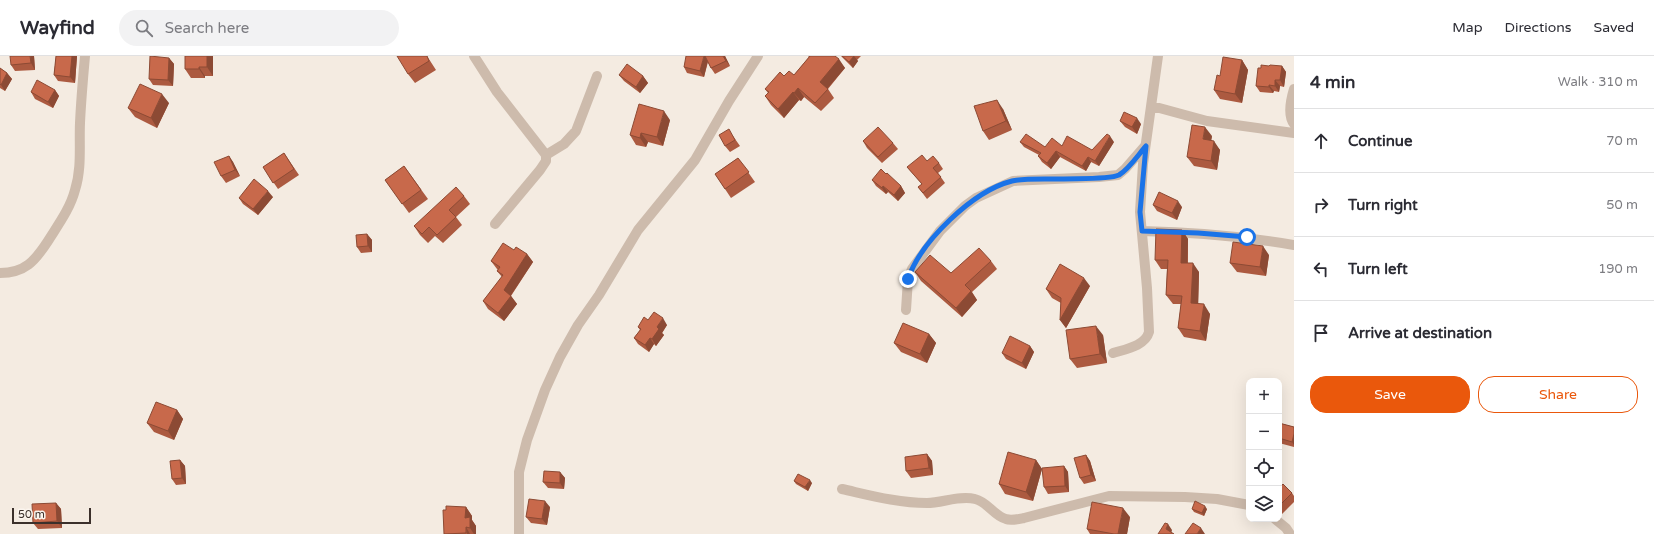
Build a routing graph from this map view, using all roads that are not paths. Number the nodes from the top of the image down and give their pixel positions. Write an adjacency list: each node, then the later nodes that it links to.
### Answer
1 (84, 56): 15 (street)
2 (474, 56): 11 (street)
3 (758, 56): 21 (street)
4 (1158, 56): 7 (street)
5 (597, 76): 11 (street)
6 (1294, 89): 8 (street)
7 (1152, 106): 9 (street); 10 (street)
8 (1294, 124)
9 (1294, 133)
10 (1146, 146): 13 (street); 16 (street)
11 (546, 155): 12 (street)
12 (495, 224)
13 (1142, 231): 14 (street); 17 (street)
14 (1294, 245)
15 (0, 273)
16 (906, 310)
17 (1113, 354)
18 (842, 489): 19 (street)
19 (1246, 504)
20 (1279, 522): 22 (street)
21 (519, 534)
22 (1290, 534)

